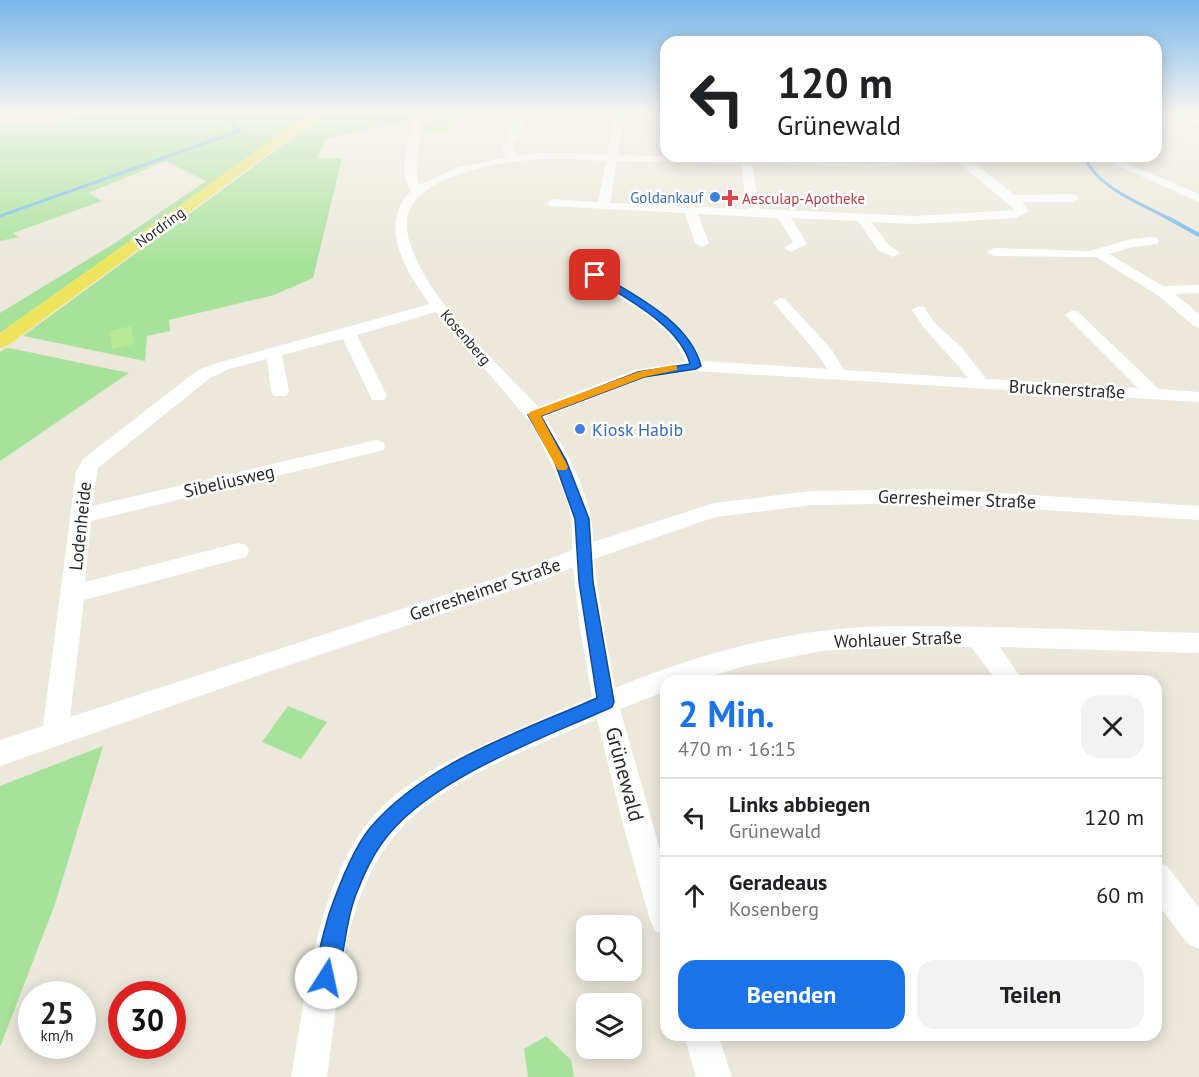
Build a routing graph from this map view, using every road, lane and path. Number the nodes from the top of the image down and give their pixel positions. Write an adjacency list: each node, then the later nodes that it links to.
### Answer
1 (250, 162): 35 (main road, Nordring)
2 (412, 162): 10 (street)
3 (498, 162): 10 (street)
4 (611, 162): 15 (street)
5 (746, 162): 17 (street)
6 (839, 162): 7 (street)
7 (900, 162)
8 (965, 162): 13 (street)
9 (1116, 162): 12 (street)
10 (418, 192): 30 (street, Kosenberg)
11 (1073, 198): 13 (street)
12 (1199, 198)
13 (1012, 199): 19 (street)
14 (554, 203): 15 (street)
15 (603, 206): 16 (street)
16 (690, 210): 17 (street); 21 (street)
17 (754, 213): 18 (street)
18 (783, 215): 19 (street); 22 (street)
19 (862, 218): 24 (street)
20 (1152, 241): 25 (street)
21 (702, 243)
22 (791, 248)
23 (994, 252): 25 (street)
24 (893, 253)
25 (1098, 253): 28 (street)
26 (586, 262): 37 (street)
27 (1199, 289): 28 (street)
28 (1162, 290): 33 (street)
29 (780, 302): 38 (street)
30 (439, 306): 34 (street, Lodenheide); 44 (street, Kosenberg)
31 (919, 310): 39 (street)
32 (1073, 315): 41 (street, Brucknerstraße)
33 (1199, 322)
34 (348, 333): 36 (street, Lodenheide); 42 (street)
35 (0, 342)
36 (274, 354): 40 (street); 47 (street, Lodenheide)
37 (696, 366): 38 (street, Brucknerstraße); 44 (street, Brucknerstraße)
38 (838, 374): 39 (street, Brucknerstraße)
39 (981, 384): 41 (street, Brucknerstraße)
40 (280, 392)
41 (1153, 393): 43 (street, Brucknerstraße)
42 (378, 396)
43 (1199, 397)
44 (534, 415): 49 (street, Kosenberg)
45 (376, 446): 47 (street, Sibeliusweg)
46 (1199, 513): 49 (street, Gerresheimer Straße)
47 (81, 516): 50 (street, Lodenheide)
48 (238, 551): 50 (street)
49 (583, 555): 56 (street, Grünewald); 57 (street, Gerresheimer Straße)
50 (73, 594): 57 (street, Lodenheide)
51 (978, 637): 52 (street, Wohlauer Straße); 53 (street, Wohlauer Straße); 54 (street)
52 (1199, 643)
53 (683, 675)
54 (1006, 675)
55 (660, 683): 56 (street, Wohlauer Straße)
56 (606, 702): 60 (street, Grünewald); 63 (street, Wohlauer Straße)
57 (55, 734): 58 (street, Gerresheimer Straße)
58 (0, 753)
59 (1162, 885): 61 (street)
60 (660, 898)
61 (1199, 933)
62 (703, 1041): 64 (street)
63 (309, 1077)
64 (714, 1077)

